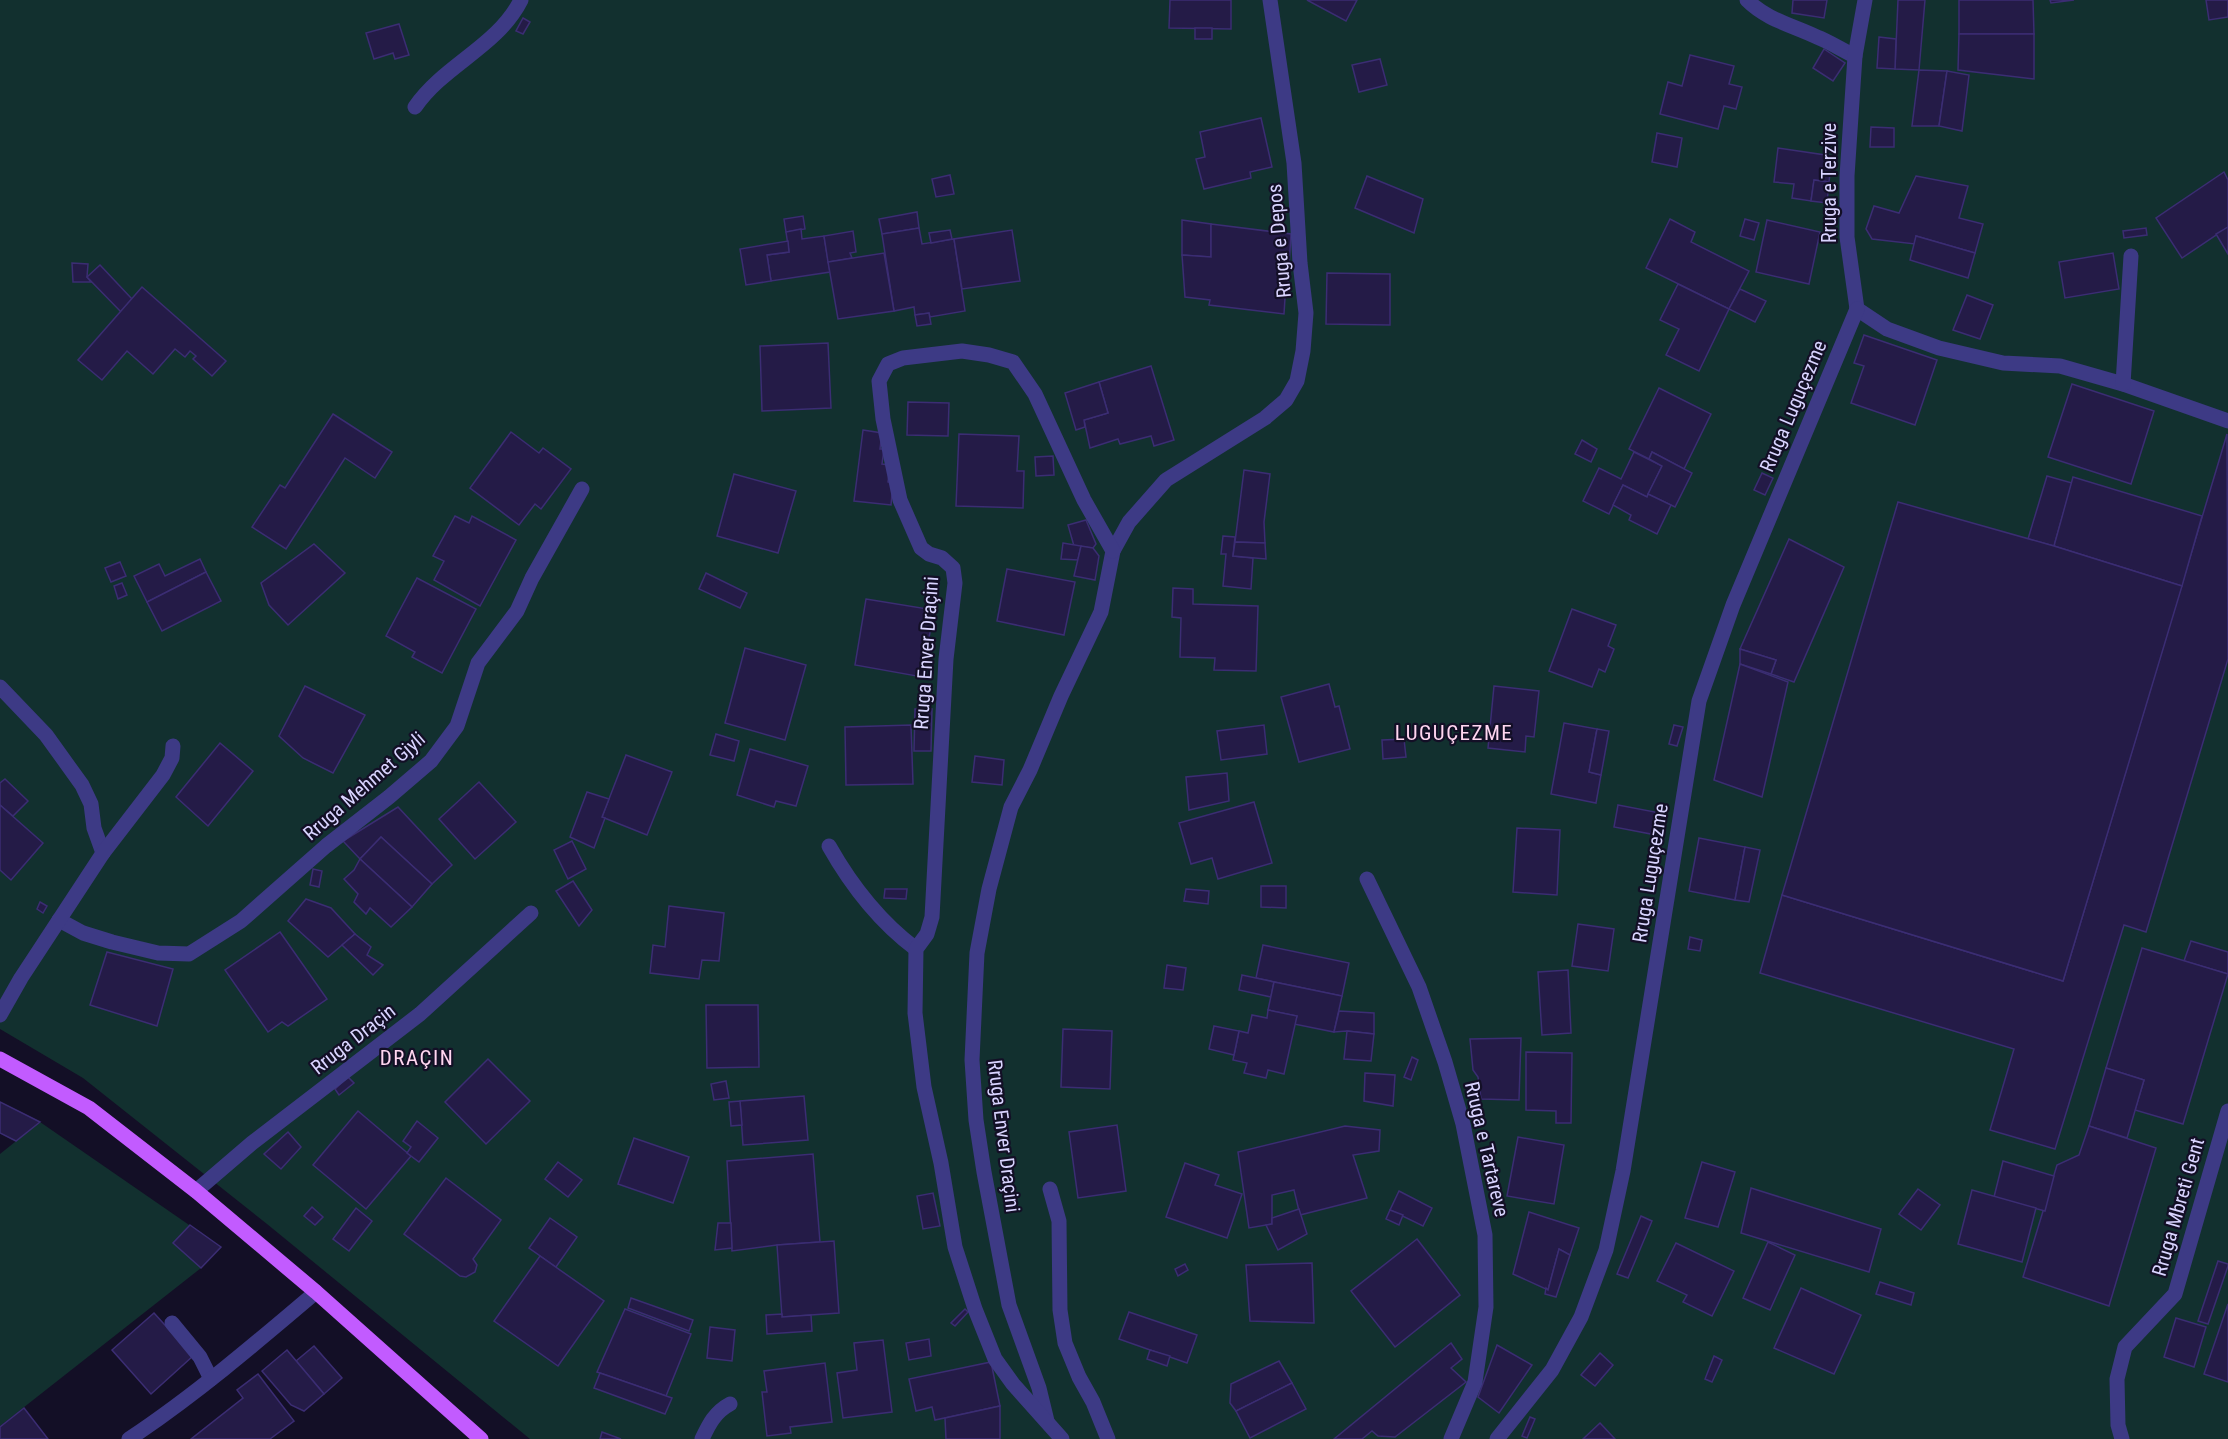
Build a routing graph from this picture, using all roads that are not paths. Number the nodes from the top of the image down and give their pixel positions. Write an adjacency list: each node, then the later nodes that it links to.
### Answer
1 (521, 0): 6 (street)
2 (1270, 0): 11 (street, Rruga e Depos)
3 (1747, 0): 5 (street)
4 (1865, 0): 5 (street, Rruga e Terzive)
5 (1855, 56): 8 (street, Rruga e Terzive)
6 (415, 107)
7 (2131, 256): 9 (street)
8 (1857, 309): 9 (street); 38 (street, Rruga Luguçezme)
9 (2123, 384): 10 (street)
10 (2228, 421)
11 (1222, 444): 13 (street, Rruga Enver Draçini)
12 (582, 489): 20 (street, Rruga Mehmet Gjyli)
13 (1113, 550): 21 (street, Rruga Enver Draçini); 31 (street, Rruga Enver Draçini)
14 (0, 687): 17 (street)
15 (173, 746): 17 (street)
16 (829, 846): 21 (street)
17 (103, 853): 20 (street)
18 (1367, 879): 37 (street, Rruga e Tartareve)
19 (531, 913): 26 (street, Rruga Draçin)
20 (59, 920): 22 (street)
21 (916, 949): 31 (street, Rruga Enver Draçini)
22 (0, 1015)
23 (0, 1059): 26 (main road)
24 (2228, 1111): 39 (street, Rruga Mbreti Gent)
25 (1050, 1189): 36 (street)
26 (196, 1191): 27 (main road)
27 (316, 1292): 29 (street); 33 (main road)
28 (172, 1323): 29 (street)
29 (211, 1379): 32 (street)
30 (730, 1404): 34 (street)
31 (1047, 1421): 35 (street, Rruga Enver Draçini)
32 (129, 1439)
33 (481, 1439)
34 (702, 1439)
35 (1062, 1439)
36 (1108, 1439)
37 (1451, 1439)
38 (1497, 1439)
39 (2122, 1439)

